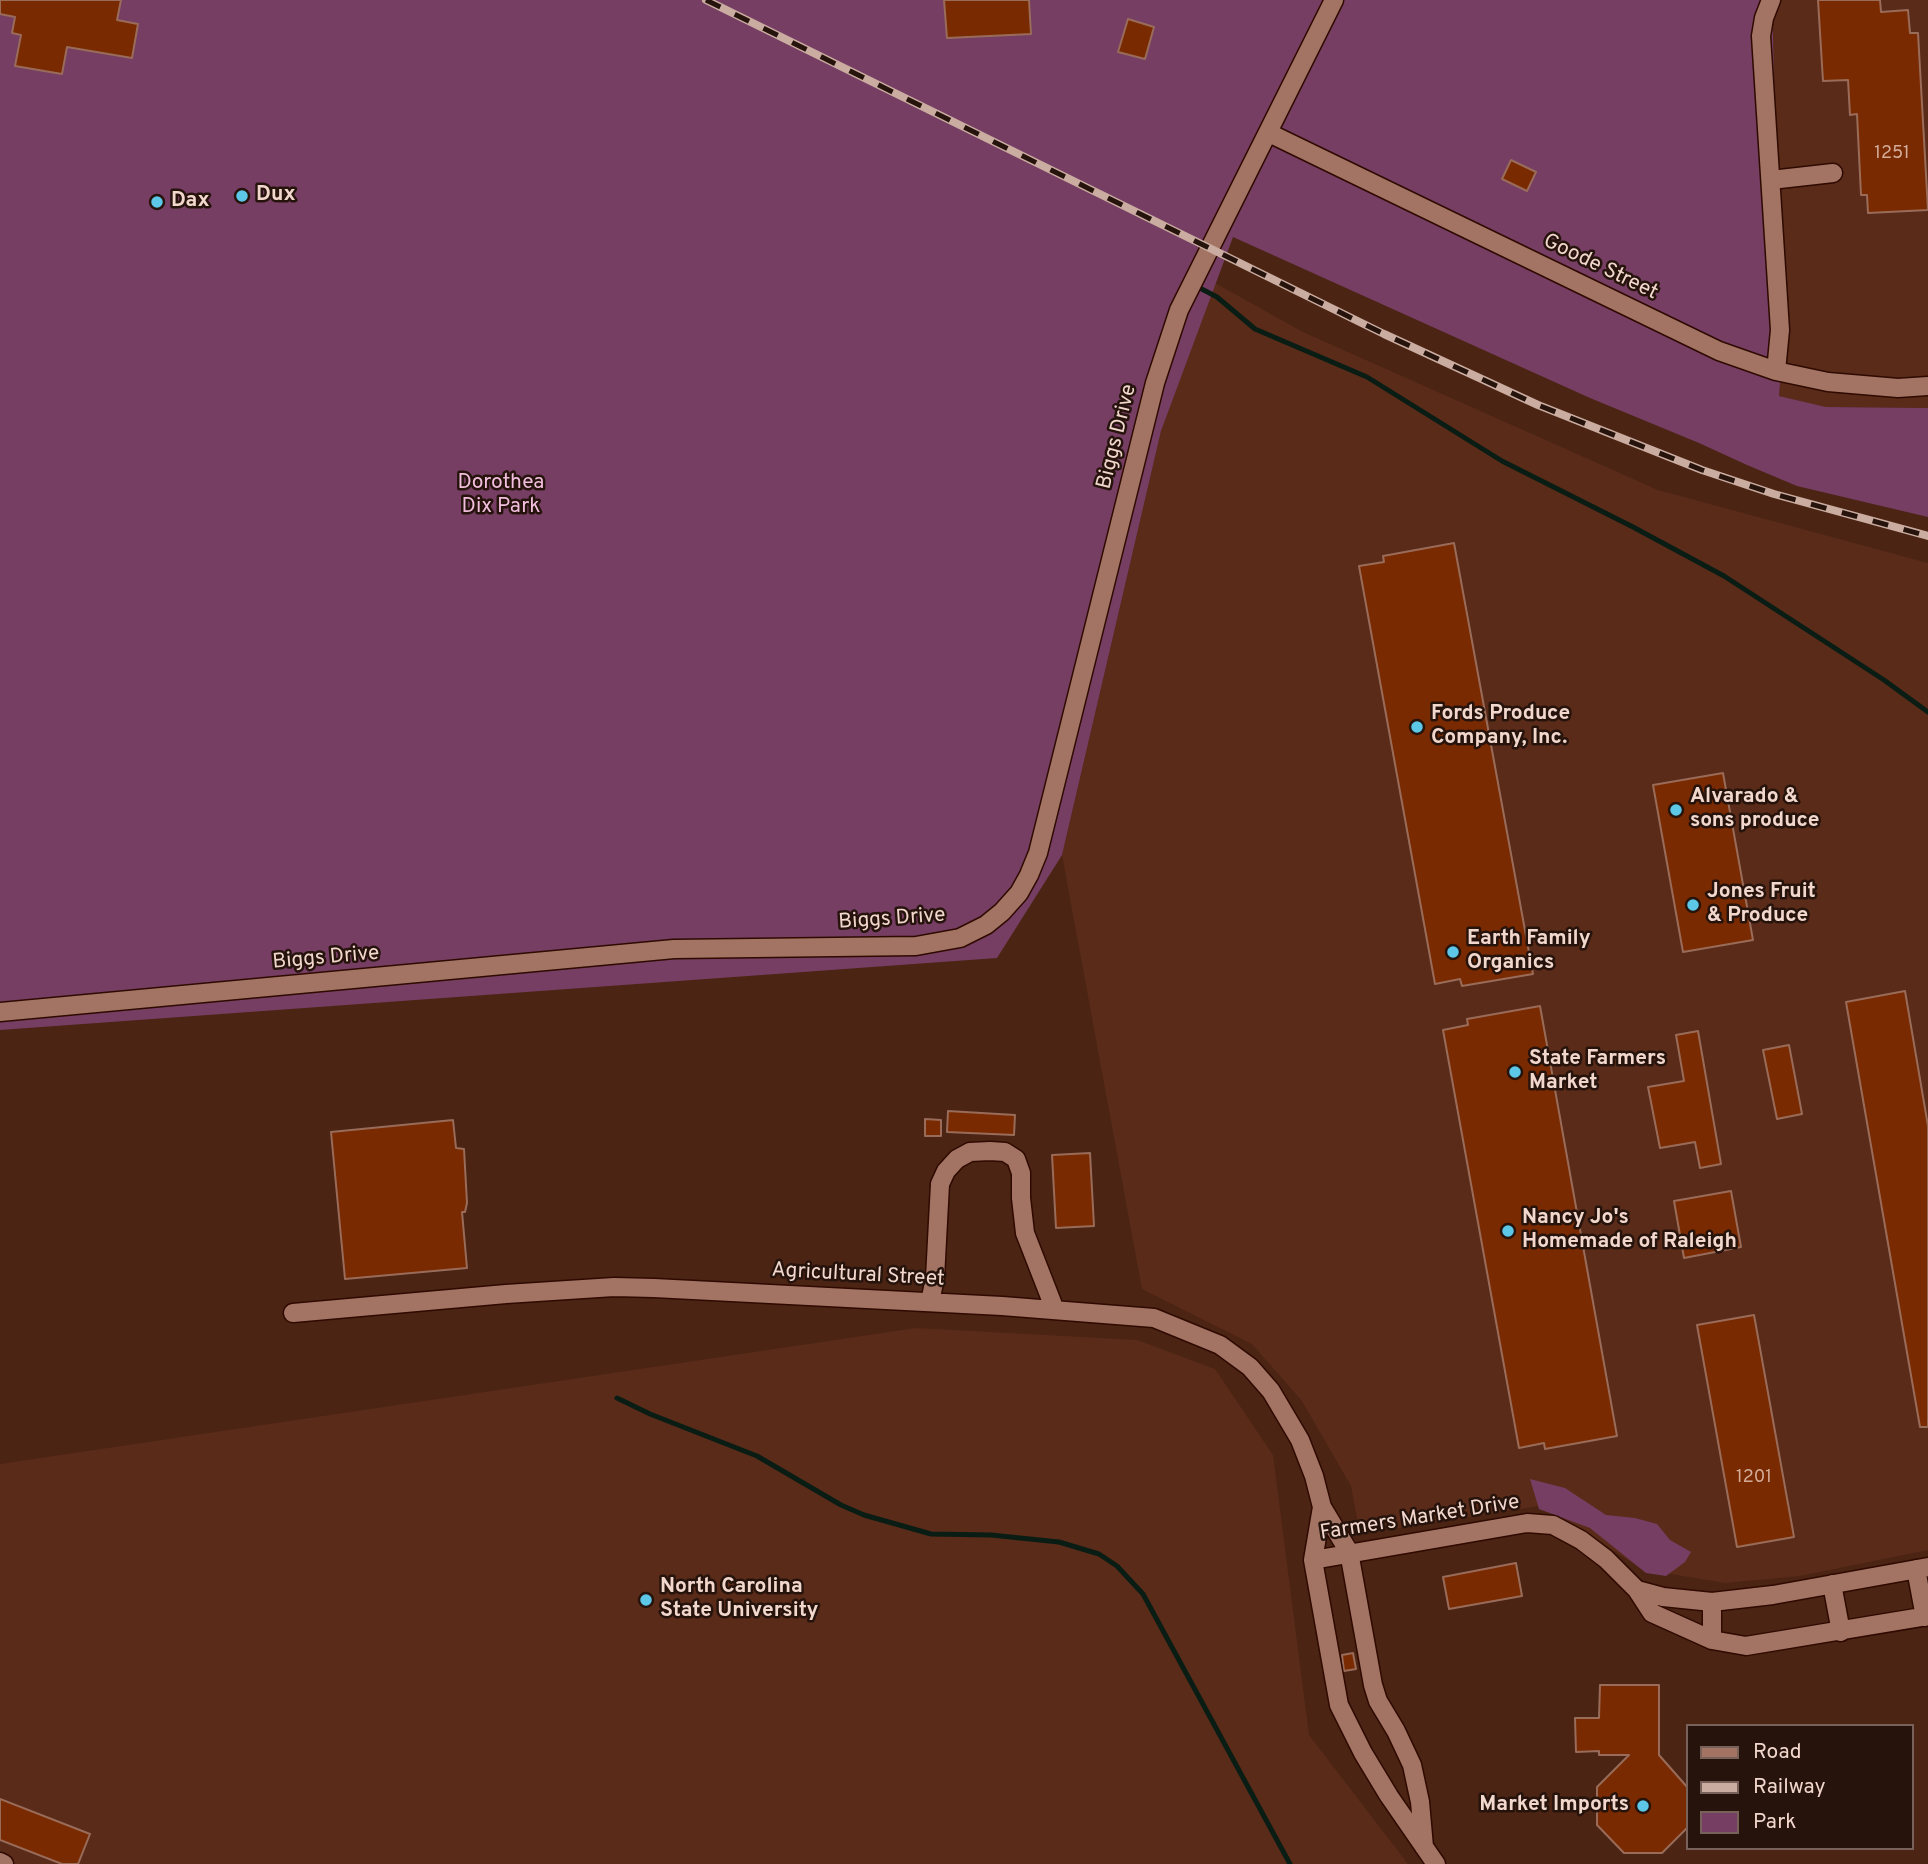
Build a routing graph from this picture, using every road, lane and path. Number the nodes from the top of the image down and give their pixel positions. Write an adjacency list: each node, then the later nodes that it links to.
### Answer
1 (1335, 0): 3 (street, Biggs Drive)
2 (1771, 0): 5 (street)
3 (1269, 134): 6 (street, Goode Street); 8 (street, Biggs Drive)
4 (1833, 173): 5 (street)
5 (1771, 180): 6 (street)
6 (1776, 371): 7 (street, Goode Street)
7 (1928, 386)
8 (6, 1012)
9 (930, 1302): 10 (street, Agricultural Street); 10 (street); 11 (street, Agricultural Street)
10 (1055, 1310): 12 (street, Agricultural Street)
11 (293, 1313)
12 (1322, 1507): 13 (street, Agricultural Street); 14 (street, Agricultural Street)
13 (1349, 1552): 14 (street, Farmers Market Drive); 17 (street, Farmers Market Drive); 22 (street, Agricultural Street)
14 (1313, 1560): 22 (street, Agricultural Street)
15 (1922, 1568): 16 (street); 19 (street)
16 (1832, 1584): 18 (street); 20 (street)
17 (1637, 1590): 18 (street); 21 (street, Farmers Market Drive)
18 (1712, 1602): 21 (street)
19 (1926, 1616): 20 (street, Farmers Market Drive)
20 (1840, 1632): 21 (street, Farmers Market Drive)
21 (1712, 1640)
22 (1424, 1847): 23 (street, Agricultural Street)
23 (1436, 1864)

